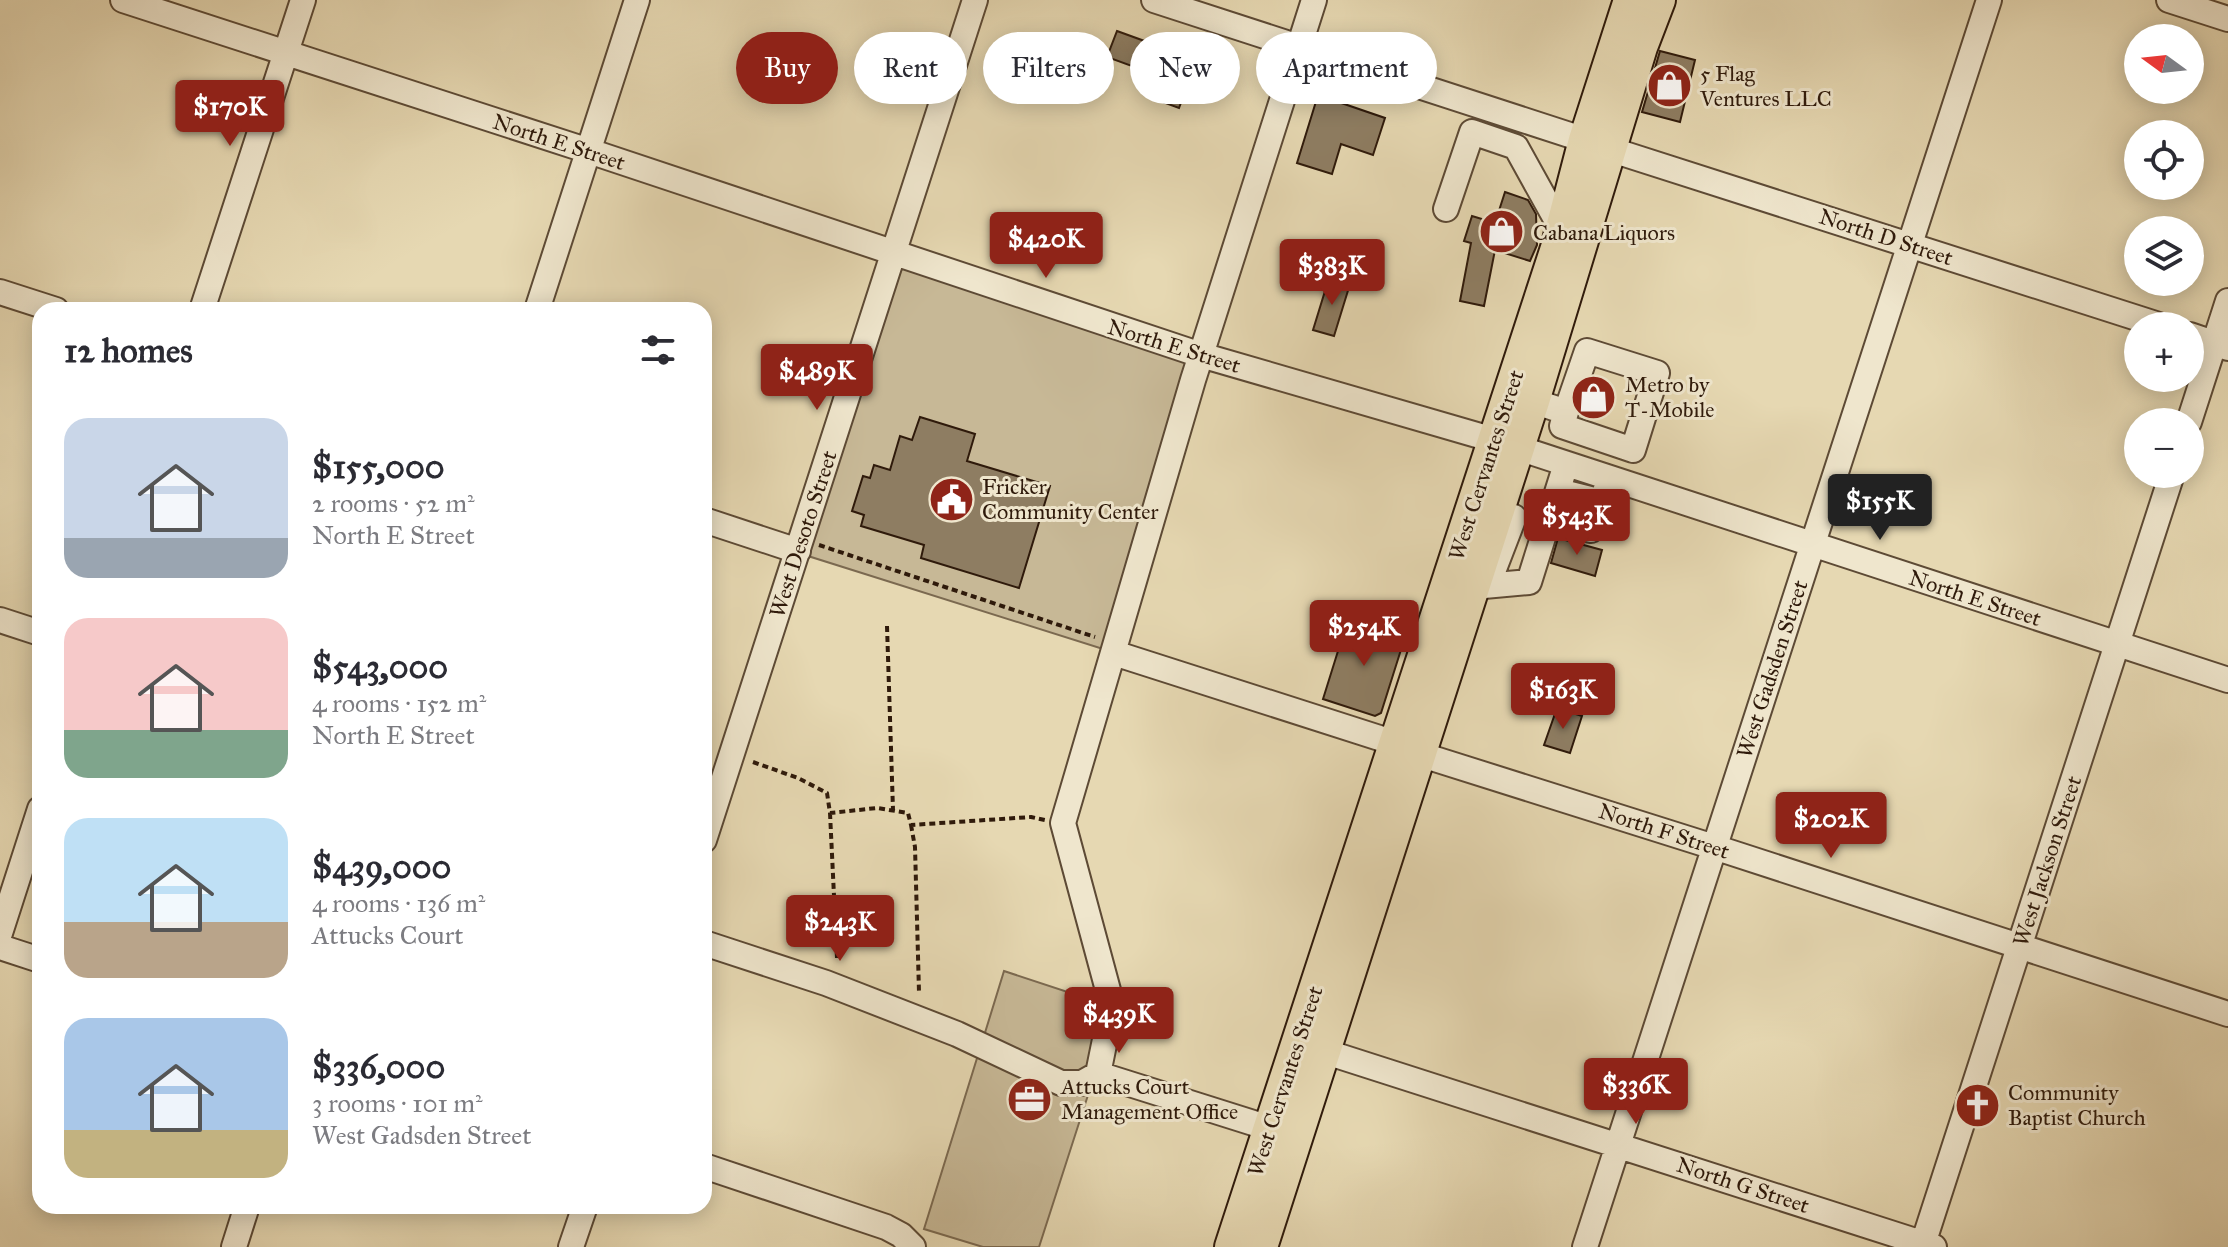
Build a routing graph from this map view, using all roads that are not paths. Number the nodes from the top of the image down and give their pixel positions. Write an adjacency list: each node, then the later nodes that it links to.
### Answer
1 (123, 0): 14 (street, North E Street)
2 (303, 0): 14 (street)
3 (637, 0): 20 (street)
4 (975, 0): 24 (street, West Desoto Street)
5 (1154, 0): 13 (street, North D Street)
6 (1314, 0): 12 (street)
7 (1630, 0): 19 (main road, West Cervantes Street)
8 (1659, 0): 19 (main road, West Cervantes Street)
9 (1989, 0): 23 (street, West Gadsden Street)
10 (2169, 0): 11 (street)
11 (2228, 19)
12 (1304, 32)
13 (1256, 33)
14 (286, 53): 20 (street, North E Street); 28 (street)
15 (1437, 92): 17 (street, North D Street)
16 (1281, 104): 32 (street)
17 (1505, 114): 18 (street); 19 (street, North D Street)
18 (1497, 140): 21 (street); 22 (street)
19 (1597, 144): 22 (main road, West Cervantes Street); 23 (street, North D Street); 33 (main road, West Cervantes Street)
20 (589, 151): 24 (street, North E Street); 29 (street)
21 (1446, 209)
22 (1562, 230): 37 (main road, West Cervantes Street)
23 (1909, 244): 30 (street, North D Street); 47 (street, West Gadsden Street)
24 (892, 254): 32 (street, North E Street); 46 (street, West Desoto Street)
25 (0, 292): 27 (street)
26 (2228, 301): 31 (street)
27 (32, 302)
28 (205, 302)
29 (540, 302)
30 (2124, 314)
31 (2221, 345): 34 (street)
32 (1201, 355): 37 (street, North E Street); 52 (street)
33 (1533, 401): 35 (street); 37 (main road, West Cervantes Street)
34 (2195, 408)
35 (1566, 412): 36 (street); 36 (street)
36 (1590, 435): 38 (street)
37 (1506, 444): 38 (street, North E Street); 43 (main road, West Cervantes Street); 54 (main road, West Cervantes Street)
38 (1572, 466): 39 (street, North E Street); 41 (street)
39 (1610, 478): 42 (street); 47 (street, North E Street)
40 (2168, 488): 51 (street, West Jackson Street)
41 (1558, 491): 42 (street); 45 (street)
42 (1602, 502): 45 (street)
43 (1505, 514): 45 (street); 48 (main road, West Cervantes Street)
44 (712, 522): 46 (street)
45 (1547, 525): 48 (street)
46 (800, 545): 55 (street, West Desoto Street)
47 (1812, 545): 51 (street, North E Street); 57 (street, West Gadsden Street)
48 (1480, 587): 54 (main road, West Cervantes Street)
49 (0, 620): 50 (street)
50 (32, 630)
51 (2118, 644): 53 (street, North E Street); 61 (street, West Jackson Street)
52 (1115, 648): 54 (street, North F Street); 66 (street)
53 (2228, 680)
54 (1407, 749): 57 (street, North F Street); 58 (main road, West Cervantes Street); 65 (main road, West Cervantes Street)
55 (712, 815)
56 (32, 834): 59 (street)
57 (1714, 847): 61 (street, North F Street); 68 (street, West Gadsden Street)
58 (1346, 892): 65 (main road); 67 (main road, West Cervantes Street)
59 (0, 933)
60 (712, 946): 66 (street)
61 (2020, 946): 64 (street, North F Street); 72 (street, West Jackson Street)
62 (0, 947): 63 (street)
63 (32, 957)
64 (2228, 1014)
65 (1323, 1051): 68 (street, North G Street); 78 (main road, West Cervantes Street)
66 (1098, 1074): 67 (street)
67 (1269, 1128): 76 (main road, West Cervantes Street); 77 (main road)
68 (1618, 1145): 72 (street, North G Street); 79 (street, West Gadsden Street)
69 (712, 1169): 75 (street)
70 (244, 1214): 73 (street)
71 (582, 1214): 74 (street)
72 (1926, 1246)
73 (234, 1247)
74 (571, 1247)
75 (913, 1247)
76 (1231, 1247)
77 (1246, 1247)
78 (1261, 1247)
79 (1585, 1247)

